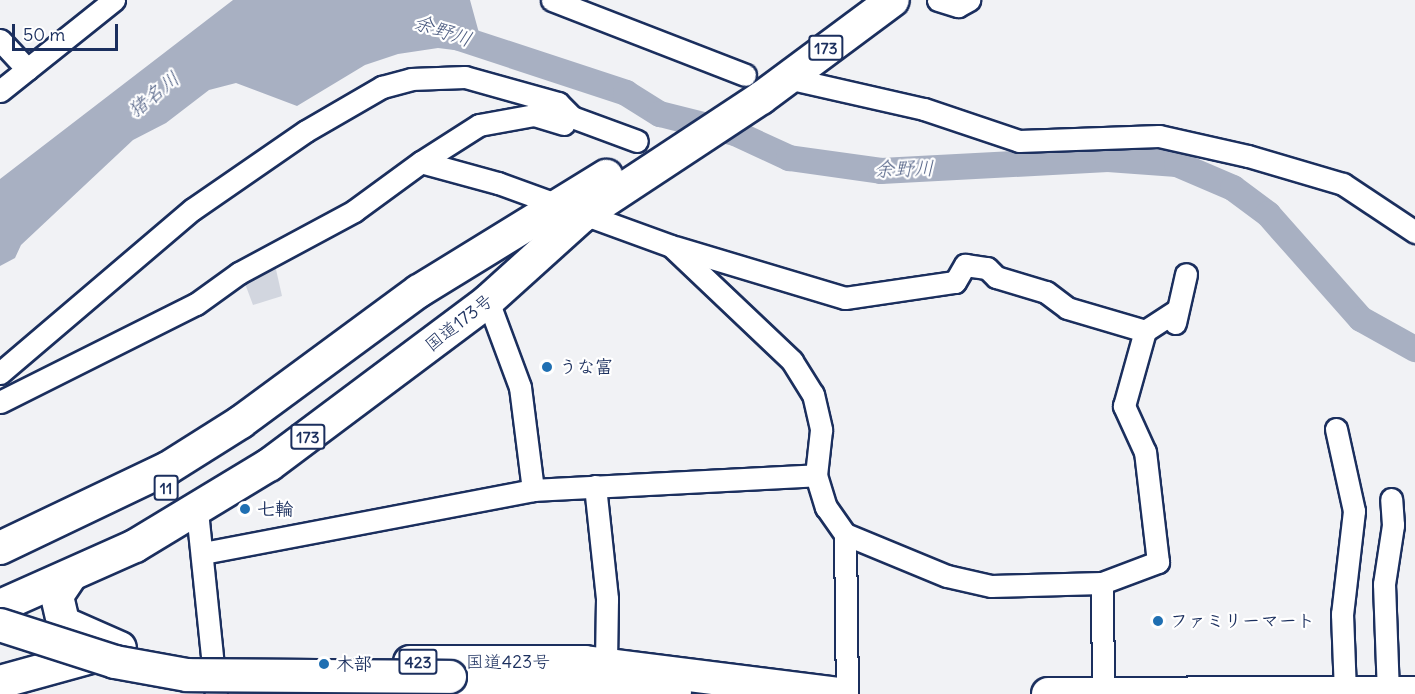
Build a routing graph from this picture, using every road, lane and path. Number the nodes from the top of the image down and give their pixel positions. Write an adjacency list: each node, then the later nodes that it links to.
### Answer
1 (114, 0): 8 (street)
2 (552, 0): 9 (street)
3 (862, 0): 9 (highway, 国道173号 / 173)
4 (893, 0): 9 (highway, 国道173号 / 173)
5 (938, 0): 6 (street)
6 (969, 0)
7 (1, 46): 8 (street)
8 (27, 69): 10 (street)
9 (761, 83): 12 (highway, 国道173号 / 173); 15 (street)
10 (0, 92)
11 (564, 124): 13 (street)
12 (660, 144): 14 (highway, 国道173号 / 173); 20 (street)
13 (421, 162): 14 (street); 22 (street)
14 (562, 217): 16 (street); 18 (highway, 国道173号 / 173); 21 (highway); 30 (highway, 国道173号 / 173)
15 (1415, 232)
16 (670, 246): 19 (street); 24 (street)
17 (1186, 274): 19 (street)
18 (488, 302): 26 (street); 28 (highway, 国道173号 / 173)
19 (1145, 331): 34 (street)
20 (0, 373)
21 (324, 394): 32 (highway, 11); 35 (highway)
22 (0, 402)
23 (1336, 429): 45 (street)
24 (816, 475): 25 (street); 29 (street)
25 (595, 486): 26 (street); 41 (street)
26 (533, 490): 31 (street)
27 (1391, 499): 46 (street)
28 (197, 511): 31 (street); 33 (highway, 国道173号 / 173)
29 (845, 534): 34 (street); 50 (street)
30 (0, 548)
31 (203, 553): 40 (street)
32 (0, 564)
33 (69, 578): 36 (highway, 国道173号 / 173); 39 (highway)
34 (1102, 583): 52 (street)
35 (0, 589)
36 (0, 606)
37 (0, 625): 43 (highway, bridge)
38 (0, 644): 43 (highway)
39 (136, 653): 40 (highway, 国道423号 / 423); 42 (highway, 国道423号 / 423)
40 (217, 662): 41 (highway, 国道423号 / 423); 48 (street)
41 (606, 664): 43 (highway, 国道423号 / 423)
42 (0, 682)
43 (704, 685): 49 (highway, 国道423号 / 423)
44 (0, 692): 47 (highway)
45 (1346, 693): 46 (highway); 52 (highway)
46 (1401, 693)
47 (34, 694)
48 (216, 694)
49 (838, 694)
50 (847, 694)
51 (1047, 694): 52 (highway)
52 (1103, 694)

